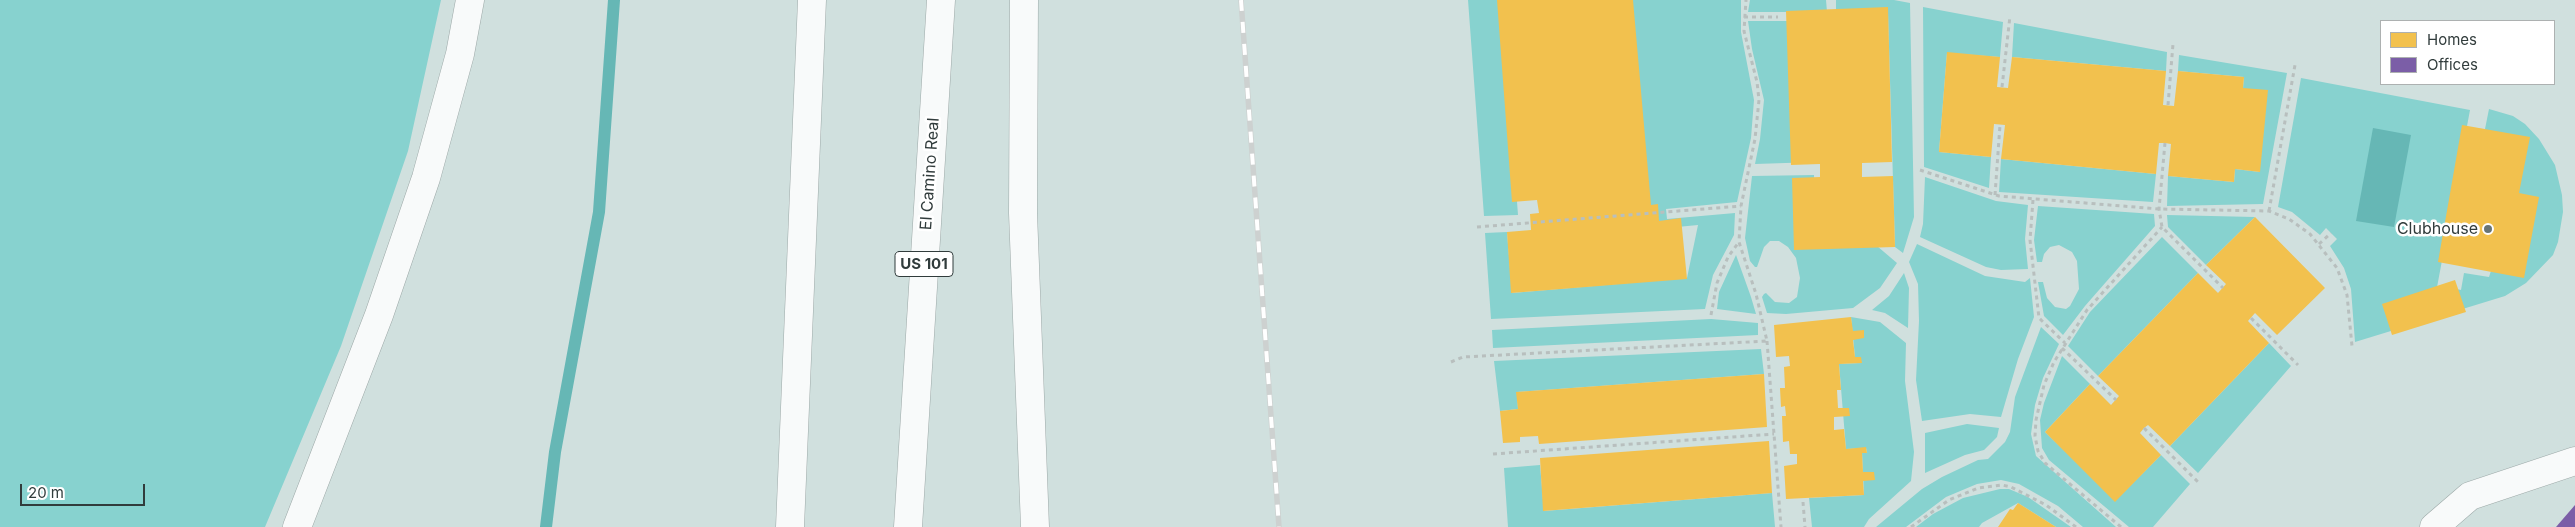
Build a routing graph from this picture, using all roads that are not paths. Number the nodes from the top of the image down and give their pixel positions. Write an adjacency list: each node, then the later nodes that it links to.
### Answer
1 (470, 0): 6 (main road)
2 (812, 0): 7 (main road)
3 (941, 0): 8 (main road, El Camino Real / US 101)
4 (1024, 0): 9 (main road)
5 (2575, 461): 10 (main road)
6 (297, 527)
7 (790, 527)
8 (908, 527)
9 (1035, 527)
10 (2434, 527)

